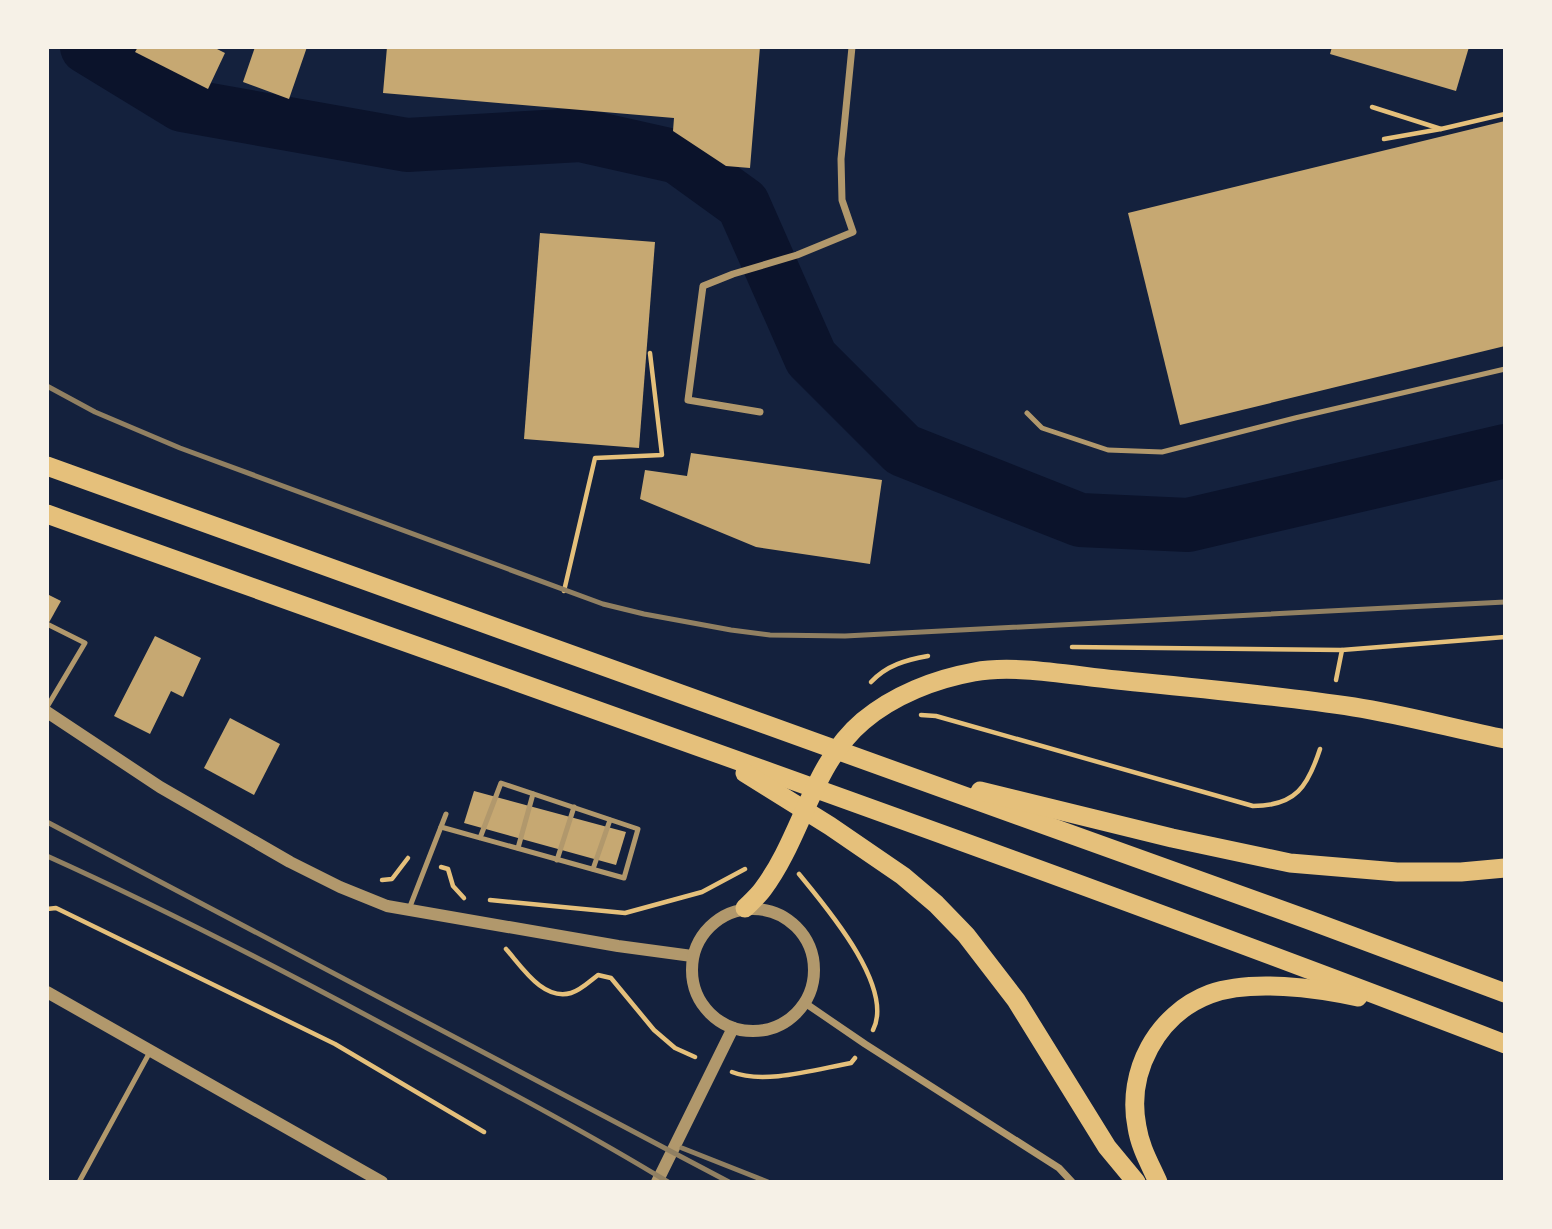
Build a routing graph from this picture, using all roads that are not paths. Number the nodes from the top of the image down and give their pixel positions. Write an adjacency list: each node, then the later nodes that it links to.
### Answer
1 (852, 47): 3 (street)
2 (1505, 369): 4 (lane)
3 (760, 412)
4 (1027, 413)
5 (47, 466): 11 (highway)
6 (47, 514): 12 (highway)
7 (47, 624): 8 (lane)
8 (47, 707)
9 (47, 712): 24 (street)
10 (1505, 739): 23 (highway)
11 (877, 765): 21 (highway); 27 (highway)
12 (785, 787): 29 (highway); 37 (highway)
13 (533, 794): 14 (lane); 18 (lane); 19 (lane)
14 (574, 807): 16 (lane); 20 (lane)
15 (446, 814): 17 (lane)
16 (610, 820): 22 (lane); 22 (lane)
17 (441, 827): 18 (lane); 24 (lane)
18 (480, 838): 19 (lane)
19 (518, 848): 20 (lane)
20 (557, 860): 22 (lane)
21 (1505, 868)
22 (593, 869)
23 (745, 908): 25 (street); 28 (street)
24 (408, 909): 25 (street)
25 (692, 956): 30 (street)
26 (47, 992): 32 (street)
27 (1505, 993)
28 (805, 1003): 30 (street); 36 (street)
29 (1427, 1014): 31 (highway); 38 (highway)
30 (733, 1028): 35 (street)
31 (1505, 1044)
32 (151, 1050): 33 (lane); 34 (street)
33 (79, 1182)
34 (383, 1182)
35 (657, 1182)
36 (1072, 1182)
37 (1136, 1182)
38 (1158, 1182)

